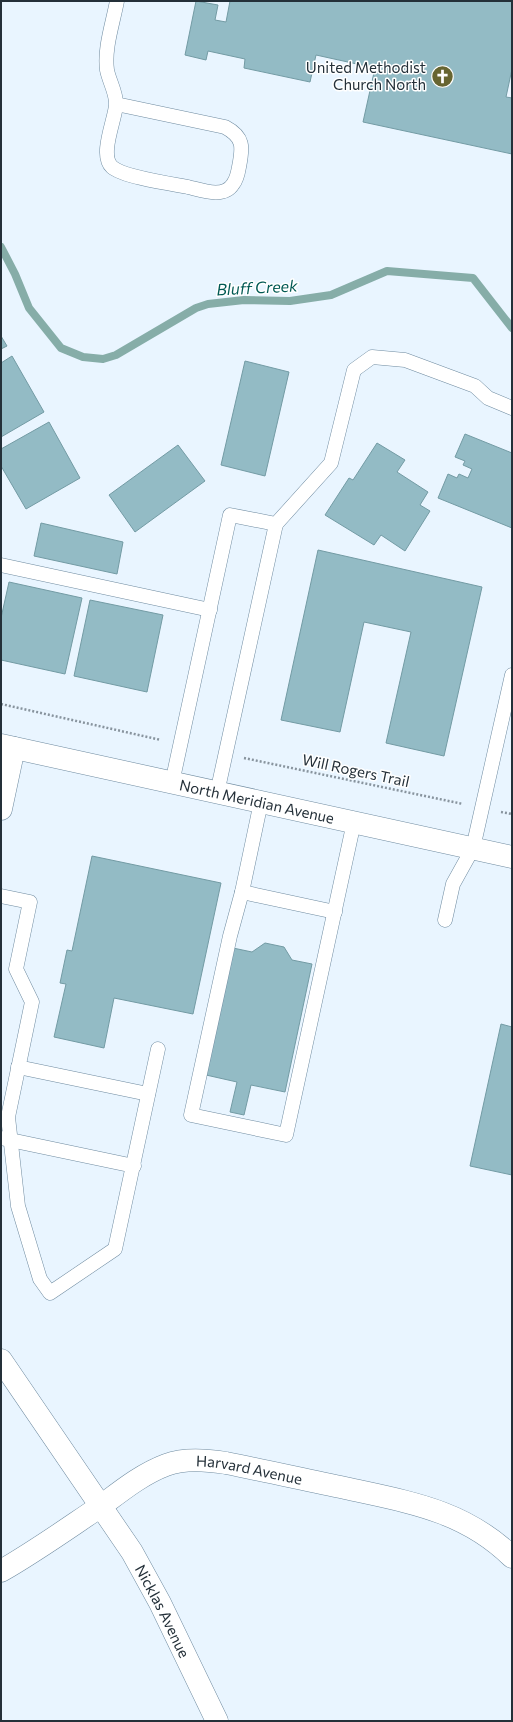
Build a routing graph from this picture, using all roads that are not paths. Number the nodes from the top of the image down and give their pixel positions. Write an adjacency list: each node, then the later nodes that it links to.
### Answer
1 (117, 1): 2 (lane)
2 (116, 104): 2 (lane)
3 (512, 408): 4 (lane)
4 (276, 524): 6 (lane); 10 (lane)
5 (1, 565): 6 (lane)
6 (210, 610): 9 (lane)
7 (512, 675): 14 (lane)
8 (8, 747): 9 (street, North Meridian Avenue); 12 (street)
9 (172, 783): 10 (street, North Meridian Avenue)
10 (217, 793): 11 (street, North Meridian Avenue)
11 (261, 802): 13 (street, North Meridian Avenue); 16 (lane)
12 (1, 809)
13 (354, 822): 14 (street, North Meridian Avenue); 18 (lane)
14 (473, 848): 15 (street, North Meridian Avenue); 19 (lane)
15 (512, 857)
16 (242, 892): 18 (lane); 18 (lane)
17 (1, 896): 21 (lane)
18 (335, 912)
19 (445, 920)
20 (158, 1049): 22 (lane)
21 (18, 1067): 22 (lane); 23 (lane)
22 (148, 1094): 24 (lane)
23 (5, 1139): 24 (lane); 24 (lane)
24 (134, 1166)
25 (1, 1360): 26 (street, Nicklas Avenue)
26 (101, 1506): 27 (street, Harvard Avenue); 28 (street, Harvard Avenue); 29 (street, Nicklas Avenue)
27 (512, 1557)
28 (1, 1571)
29 (217, 1721)

